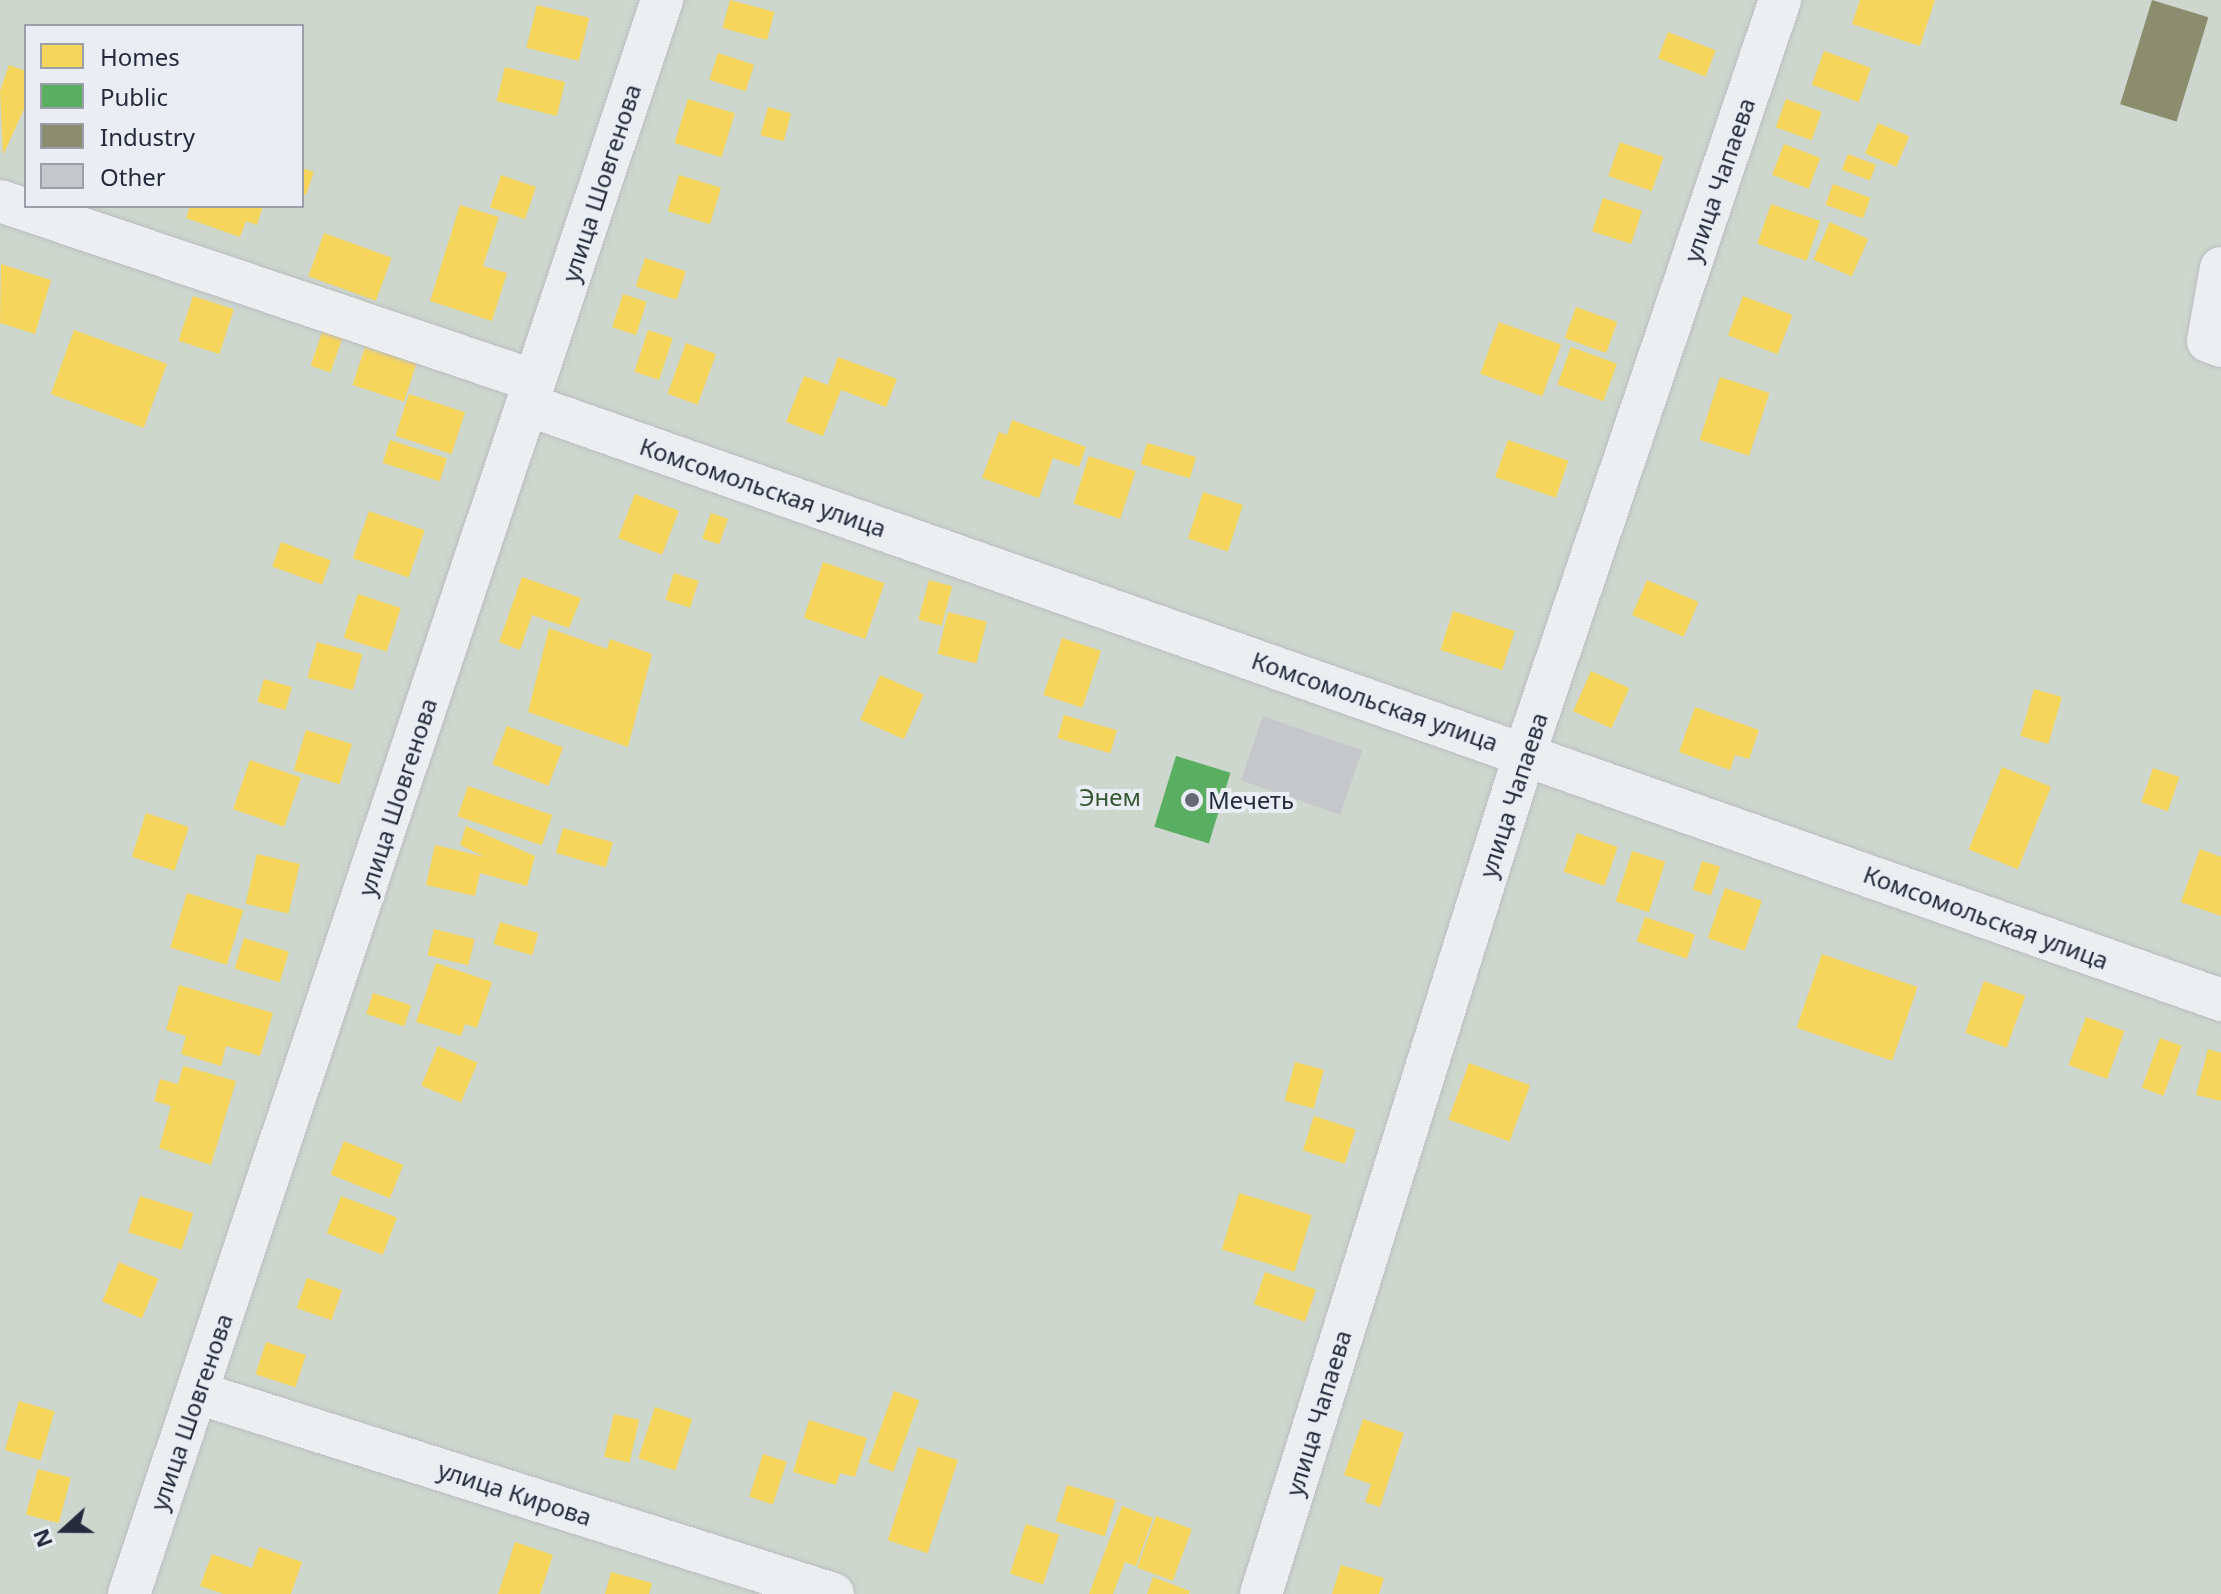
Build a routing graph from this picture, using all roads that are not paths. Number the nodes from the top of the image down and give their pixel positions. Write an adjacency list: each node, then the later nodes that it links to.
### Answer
1 (662, 0): 6 (street, улица Шовгенова)
2 (1780, 0): 7 (street, улица Чапаева)
3 (0, 201): 6 (street, Комсомольская улица)
4 (2221, 268): 5 (street)
5 (2221, 346)
6 (532, 393): 7 (street, Комсомольская улица); 9 (street, улица Шовгенова)
7 (1525, 753): 8 (street, Комсомольская улица); 12 (street, улица Чапаева)
8 (2221, 1000)
9 (198, 1393): 10 (street, улица Шовгенова); 11 (street, улица Кирова)
10 (129, 1594)
11 (833, 1594)
12 (1261, 1594)

